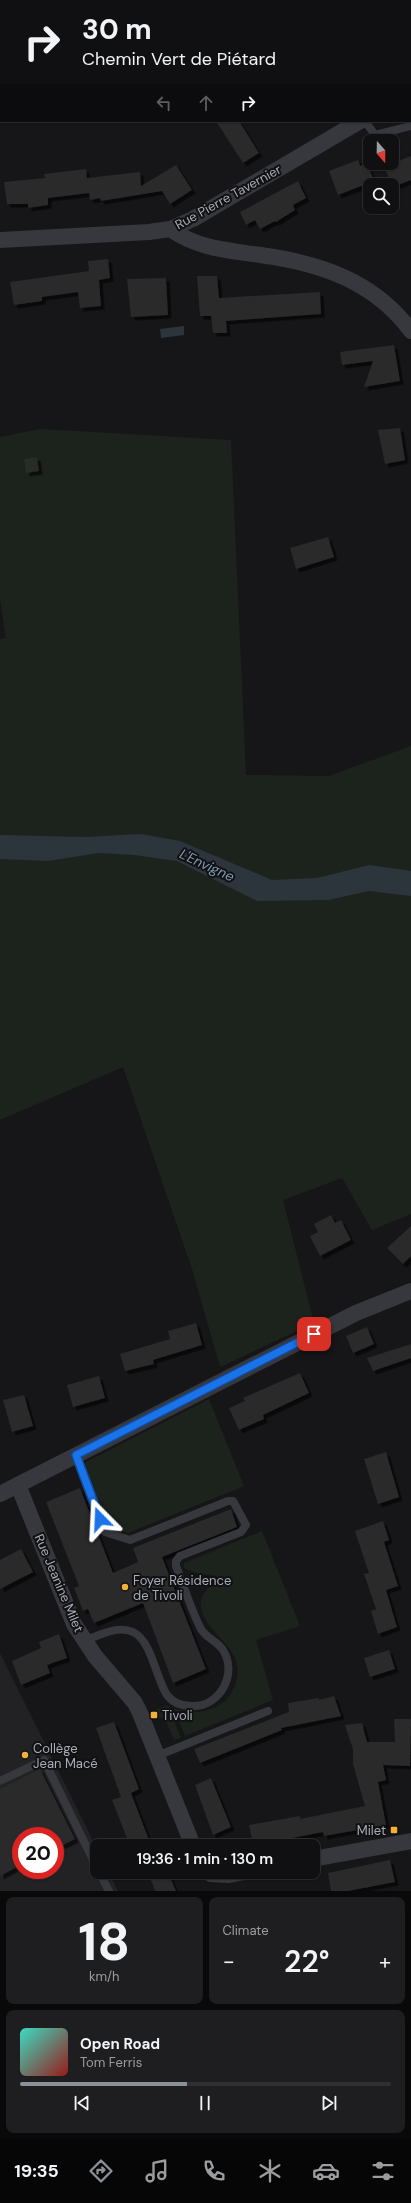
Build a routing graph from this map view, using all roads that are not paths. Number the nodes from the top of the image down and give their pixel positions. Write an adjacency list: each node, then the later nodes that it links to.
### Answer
1 (358, 122): 4 (street, Rue Pierre Tavernier)
2 (366, 122): 3 (lane)
3 (411, 126)
4 (170, 229): 5 (street, Rue Pierre Tavernier); 6 (street)
5 (4, 238)
6 (411, 331)
7 (411, 1291): 8 (street)
8 (76, 1455): 9 (street); 11 (lane)
9 (18, 1484): 10 (street); 11 (street, Rue Jeanine Milet)
10 (0, 1494)
11 (84, 1641): 13 (street, Rue Jeanine Milet)
12 (268, 1711): 13 (lane)
13 (157, 1756): 15 (street, Rue Jeanine Milet)
14 (0, 1781): 17 (lane)
15 (190, 1839)
16 (411, 1841): 18 (street)
17 (90, 1854)
18 (320, 1858)
19 (102, 1879): 20 (lane)
20 (108, 1891)

